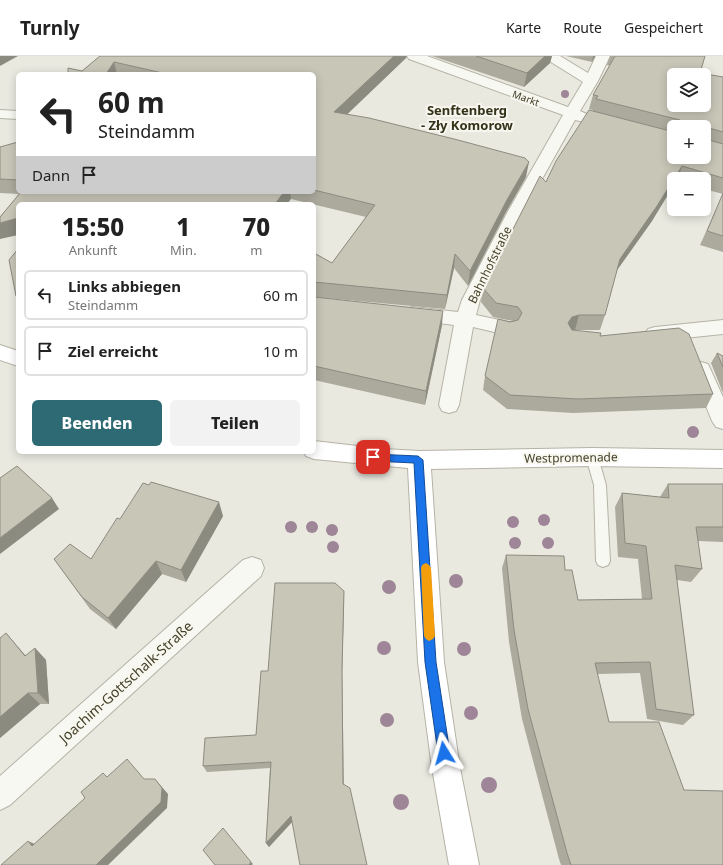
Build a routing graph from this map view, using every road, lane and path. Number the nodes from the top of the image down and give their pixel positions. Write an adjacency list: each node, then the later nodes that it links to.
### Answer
1 (414, 56): 6 (street, Markt)
2 (551, 56): 4 (street)
3 (603, 56): 4 (street)
4 (592, 81): 6 (street)
5 (0, 114): 7 (street)
6 (571, 114): 8 (street, Markt); 10 (street, Bahnhofstraße)
7 (16, 115)
8 (601, 122)
9 (395, 312): 10 (street)
10 (466, 319): 11 (street); 17 (street, Bahnhofstraße)
11 (500, 326)
12 (723, 327): 14 (street)
13 (640, 335): 14 (street)
14 (691, 343): 18 (street)
15 (0, 352): 16 (main road)
16 (16, 358)
17 (449, 405)
18 (723, 421)
19 (316, 450): 22 (main road, Westpromenade)
20 (592, 457): 21 (main road, Westpromenade); 22 (main road, Westpromenade); 23 (lane)
21 (723, 459)
22 (418, 460): 26 (main road)
23 (603, 561)
24 (252, 568): 25 (street, Joachim-Gottschalk-Straße)
25 (0, 795)
26 (464, 865)

